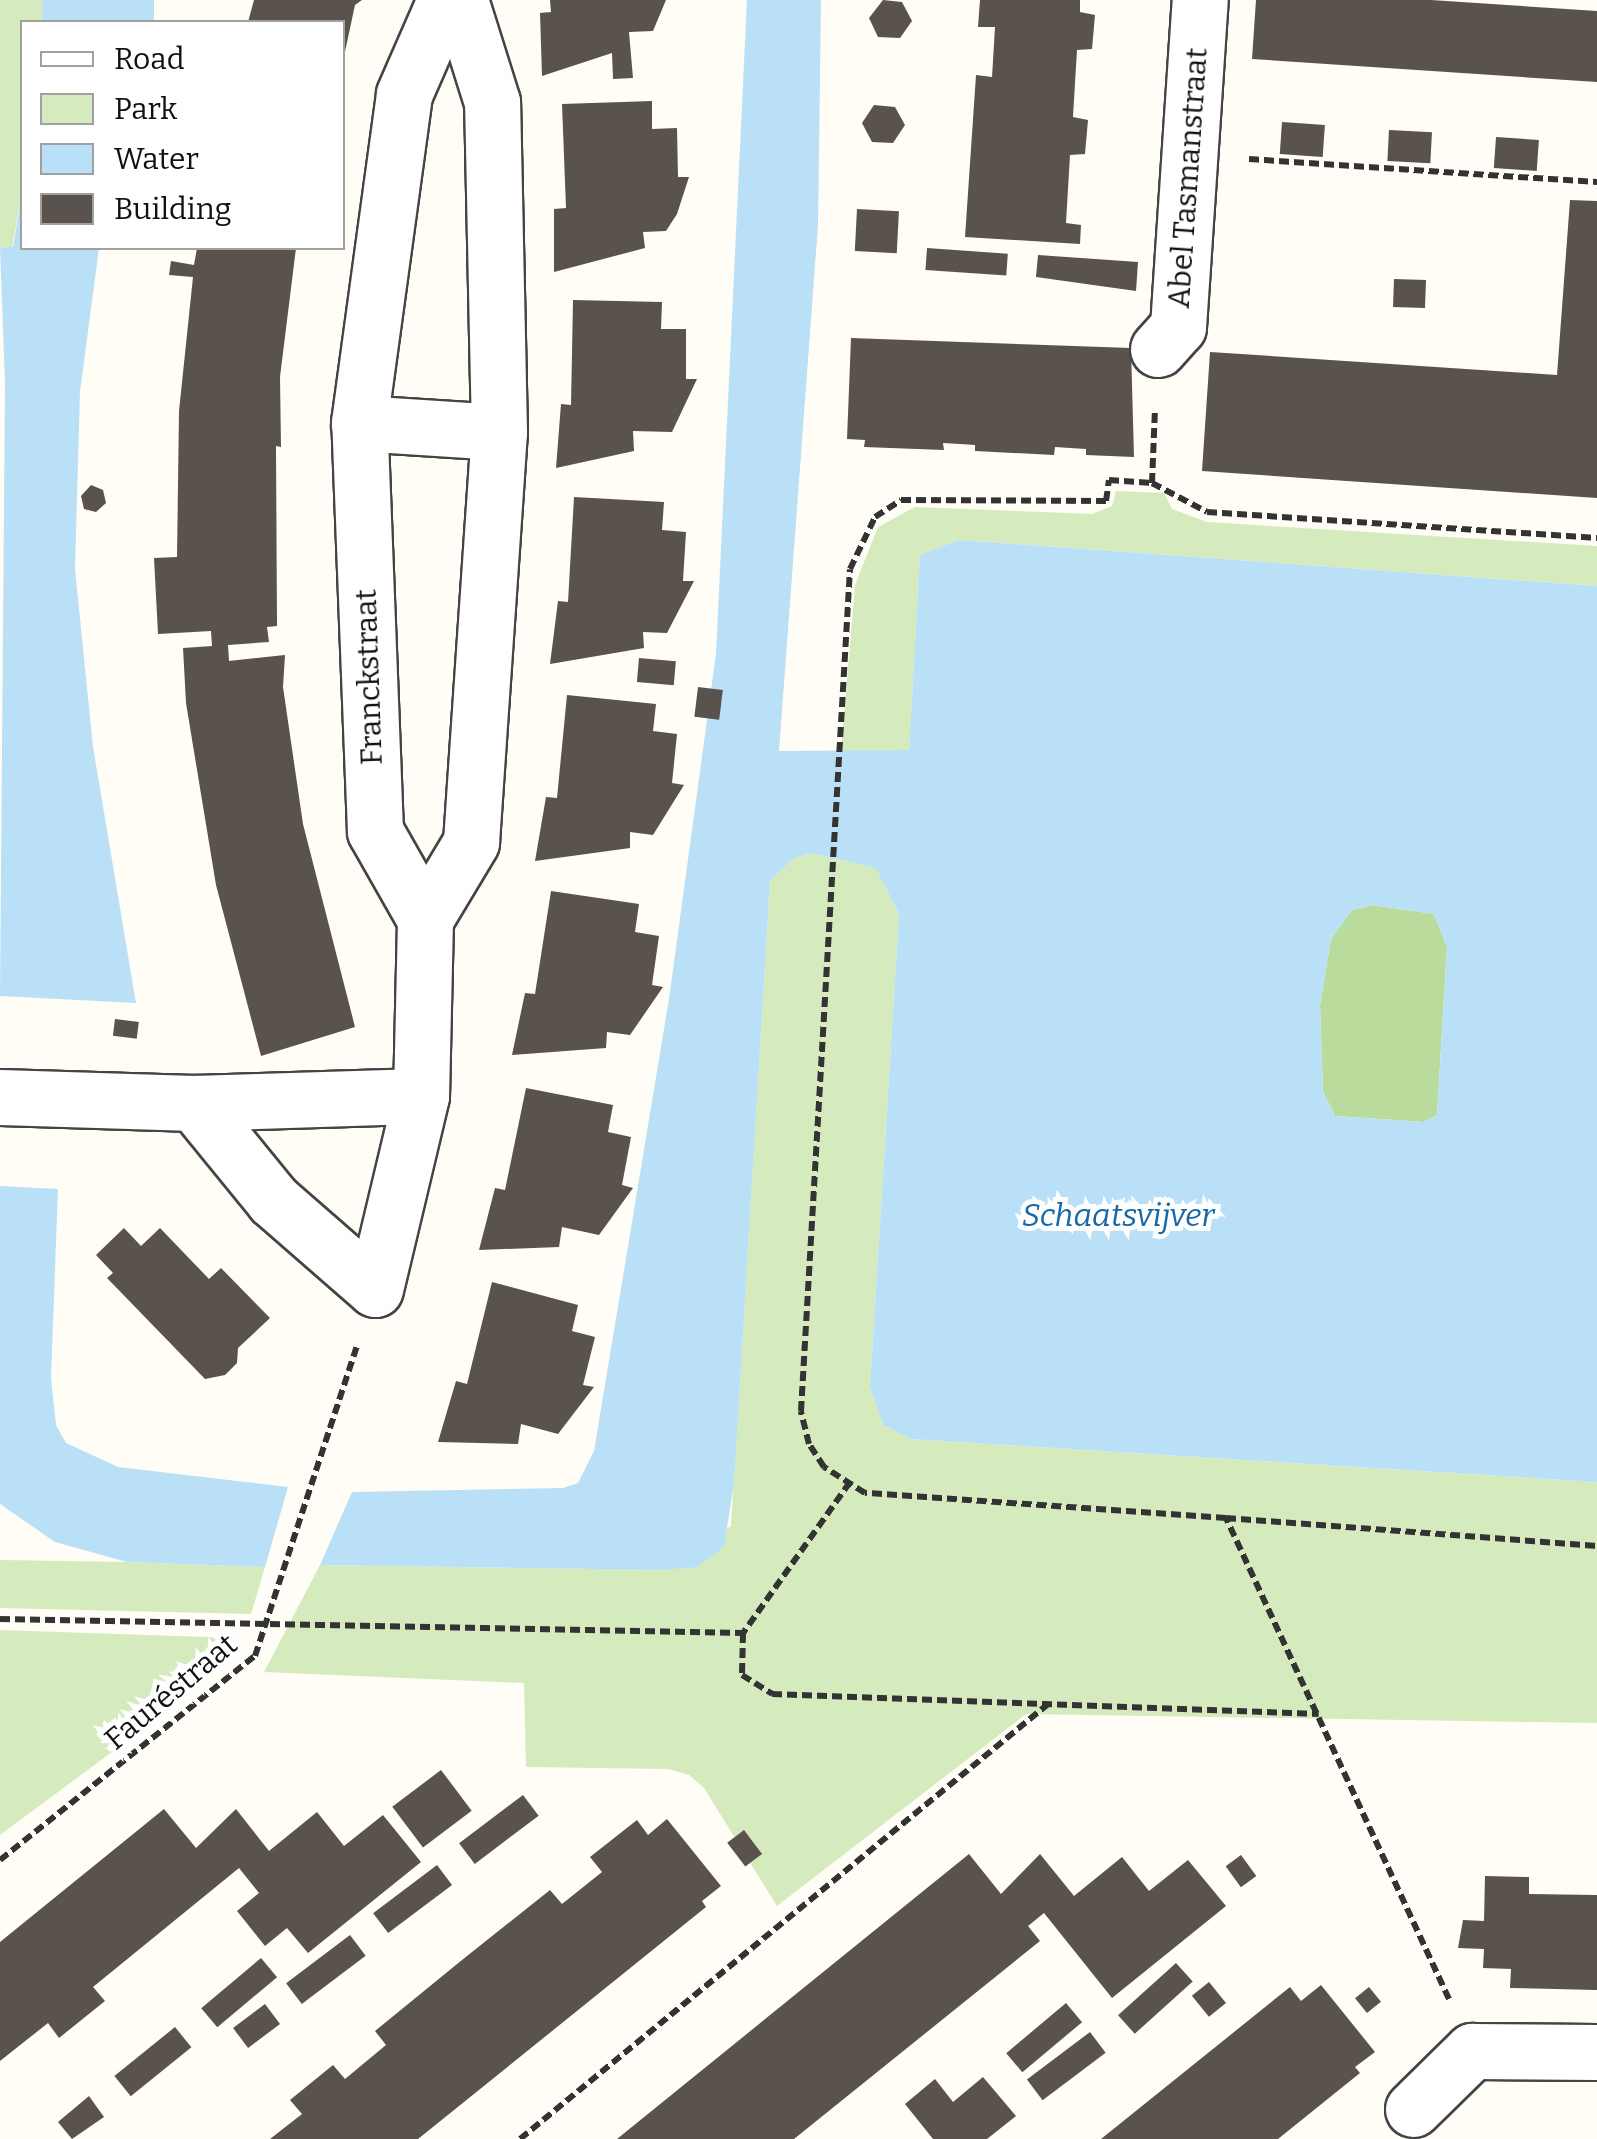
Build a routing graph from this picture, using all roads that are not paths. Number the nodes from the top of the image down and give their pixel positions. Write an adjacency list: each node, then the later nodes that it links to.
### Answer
1 (446, 0): 5 (street, Franckstraat)
2 (460, 0): 6 (street)
3 (1200, 0): 4 (street, Abel Tasmanstraat)
4 (1158, 349)
5 (359, 423): 6 (street); 7 (street, Franckstraat)
6 (499, 432): 7 (street)
7 (425, 919): 8 (street)
8 (421, 1096): 10 (street); 10 (street)
9 (0, 1097): 10 (street)
10 (194, 1102)
11 (1597, 2052): 12 (street)
12 (1413, 2108)

